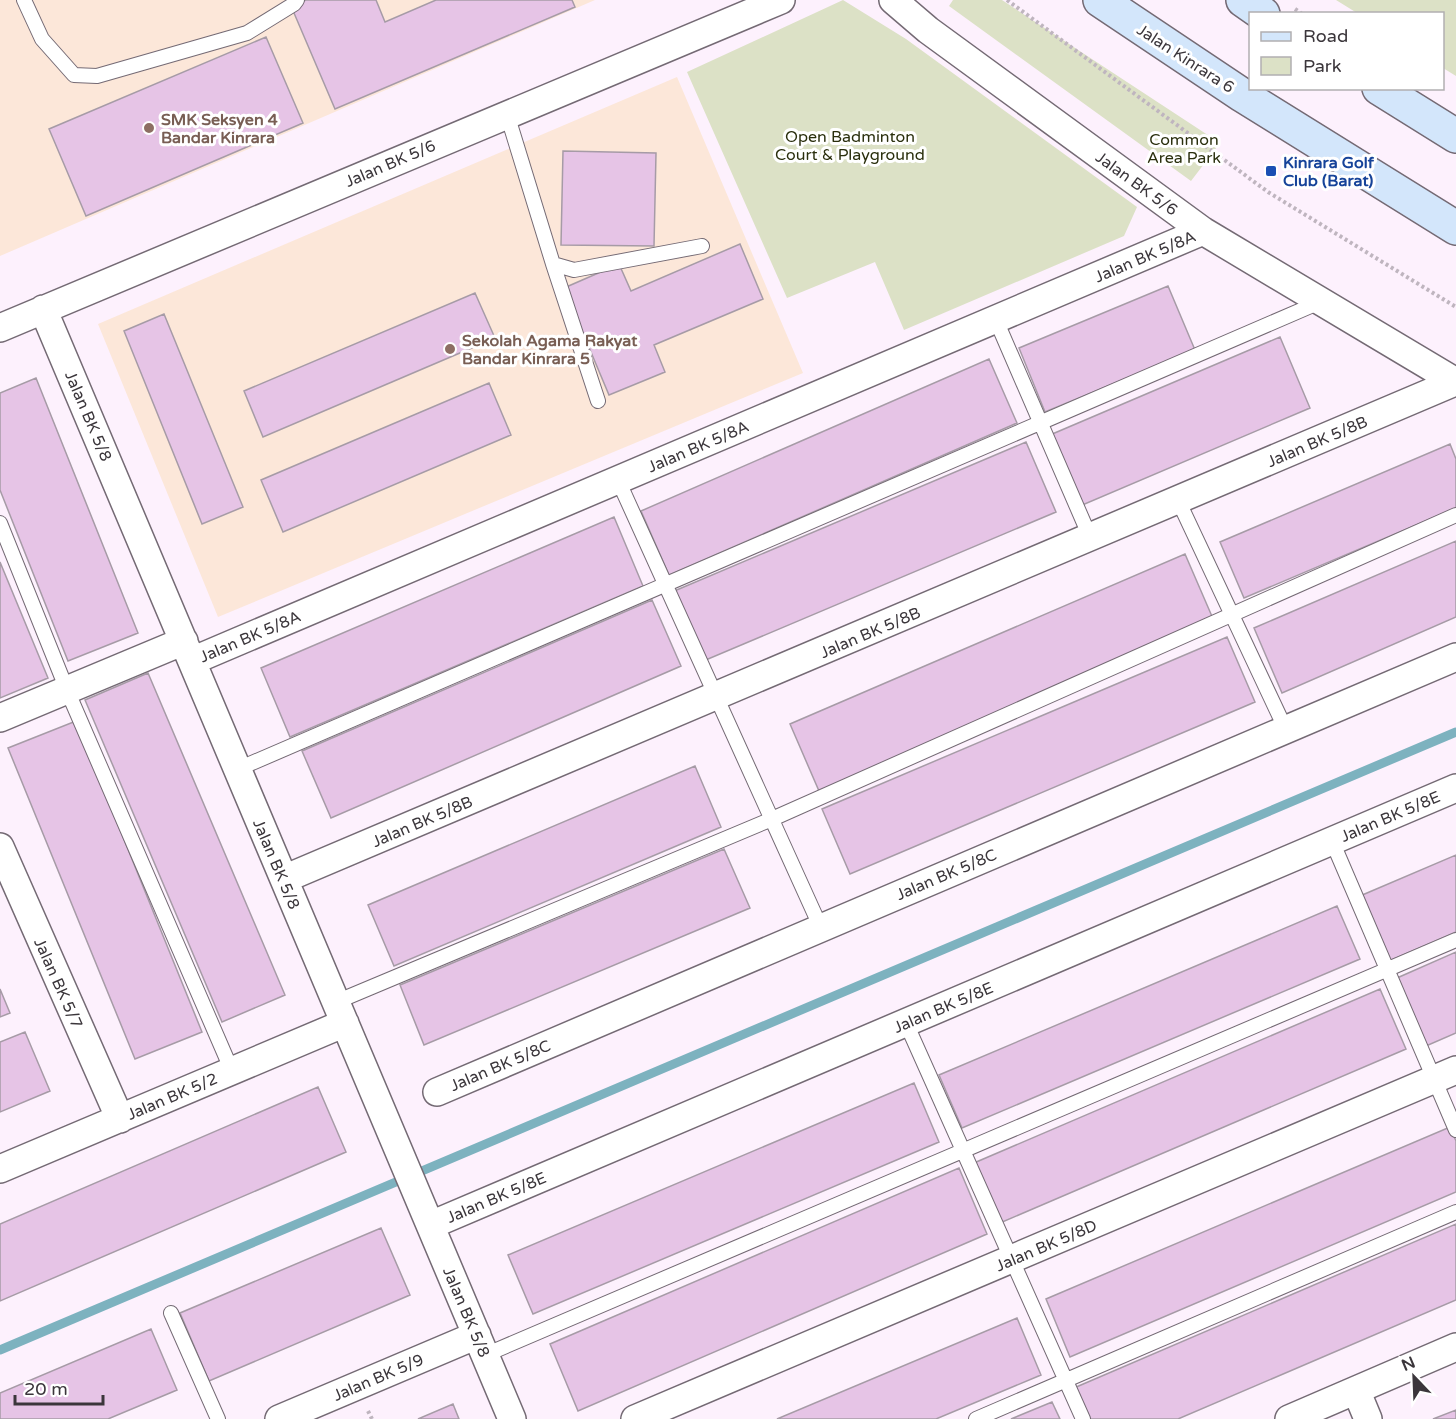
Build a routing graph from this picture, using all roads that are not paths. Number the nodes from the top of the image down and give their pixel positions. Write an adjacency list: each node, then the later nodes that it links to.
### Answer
1 (24, 0): 2 (lane)
2 (297, 0)
3 (781, 0): 9 (street, Jalan BK 5/6)
4 (893, 0): 12 (street, Jalan BK 5/6)
5 (1100, 0): 11 (main road, Jalan Kinrara 6)
6 (1243, 0): 7 (main road)
7 (1260, 12)
8 (1382, 90): 10 (main road)
9 (507, 114): 14 (lane); 16 (street, Jalan BK 5/6)
10 (1456, 136)
11 (1456, 228)
12 (1203, 231): 15 (street, Jalan BK 5/6); 17 (street, Jalan BK 5/8A)
13 (702, 246): 14 (lane)
14 (553, 264): 20 (lane)
15 (1320, 303): 19 (street, Jalan BK 5/6); 21 (lane)
16 (43, 309): 18 (street, Jalan BK 5/6); 29 (street, Jalan BK 5/8)
17 (996, 320): 21 (lane); 22 (street, Jalan BK 5/8A)
18 (0, 328)
19 (1456, 382): 23 (street, Jalan BK 5/8B)
20 (598, 401)
21 (1041, 425): 26 (lane); 27 (lane)
22 (618, 480): 27 (lane); 29 (street, Jalan BK 5/8A)
23 (1178, 500): 26 (street, Jalan BK 5/8B); 28 (lane)
24 (1456, 515): 28 (lane)
25 (0, 523): 31 (lane)
26 (1090, 537): 32 (street, Jalan BK 5/8B)
27 (665, 584): 32 (lane); 35 (lane)
28 (1233, 616): 34 (lane); 37 (lane)
29 (188, 651): 31 (street, Jalan BK 5/8A); 35 (street, Jalan BK 5/8)
30 (1456, 657): 34 (street, Jalan BK 5/8C)
31 (67, 690): 33 (street, Jalan BK 5/8A); 47 (lane)
32 (717, 697): 37 (lane); 40 (street, Jalan BK 5/8B)
33 (0, 718)
34 (1286, 730): 42 (street, Jalan BK 5/8C)
35 (238, 770): 40 (street, Jalan BK 5/8)
36 (1456, 788): 38 (street, Jalan BK 5/8E)
37 (772, 819): 42 (lane); 45 (lane)
38 (1332, 841): 44 (lane); 46 (street, Jalan BK 5/8E)
39 (0, 847): 41 (street, Jalan BK 5/7)
40 (284, 879): 45 (street, Jalan BK 5/8)
41 (6, 880): 50 (street, Jalan BK 5/7)
42 (821, 928): 49 (street, Jalan BK 5/8C)
43 (1456, 940): 44 (lane)
44 (1387, 969): 48 (lane); 52 (lane)
45 (340, 1013): 47 (street, Jalan BK 5/2); 55 (street, Jalan BK 5/8)
46 (906, 1023): 52 (lane); 55 (street, Jalan BK 5/8E)
47 (232, 1071): 50 (street, Jalan BK 5/2)
48 (1445, 1075): 51 (lane); 56 (street, Jalan BK 5/8D)
49 (437, 1092)
50 (120, 1119): 53 (street, Jalan BK 5/2)
51 (1456, 1130)
52 (963, 1152): 56 (lane); 58 (lane)
53 (0, 1170)
54 (1456, 1212): 60 (lane)
55 (431, 1225): 58 (street, Jalan BK 5/8)
56 (1012, 1259): 60 (lane); 65 (street, Jalan BK 5/8D)
57 (171, 1313): 62 (lane)
58 (481, 1345): 63 (street, Jalan BK 5/9); 64 (street, Jalan BK 5/8)
59 (1456, 1347): 61 (street)
60 (1066, 1380): 66 (lane); 67 (lane)
61 (1356, 1390): 68 (street); 69 (street)
62 (218, 1419)
63 (279, 1419)
64 (512, 1419)
65 (635, 1419)
66 (976, 1419)
67 (1083, 1419)
68 (1288, 1419)
69 (1368, 1419)

